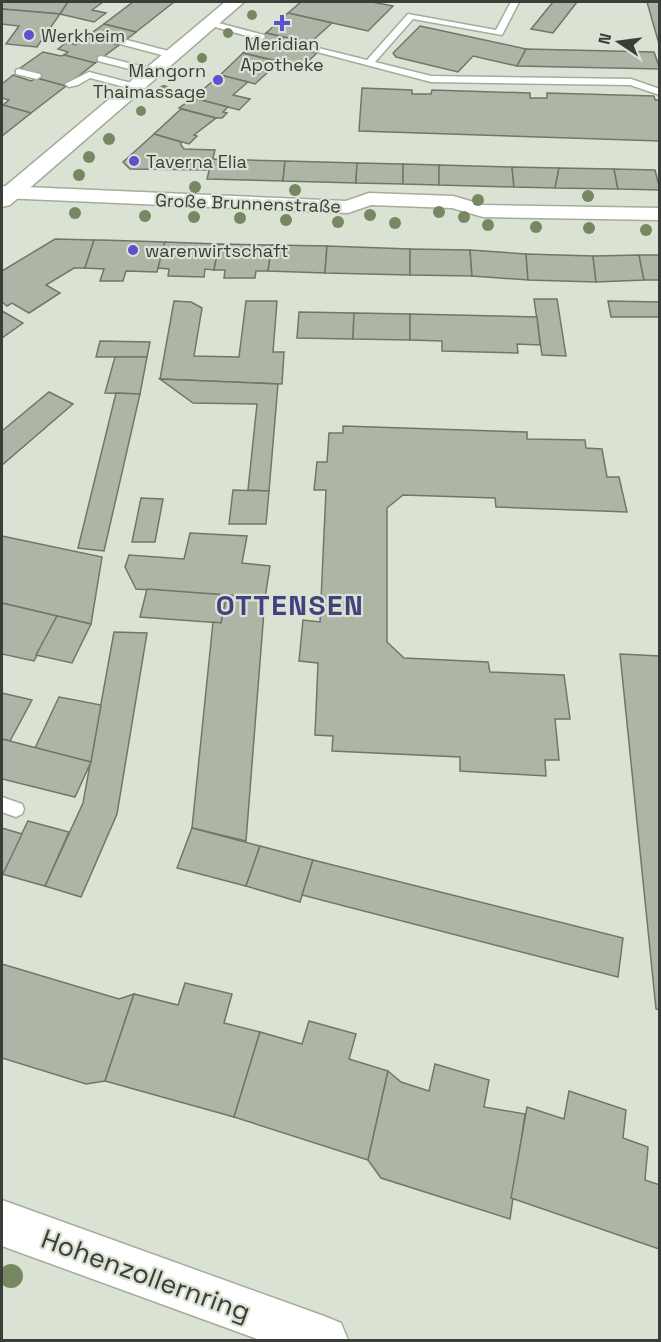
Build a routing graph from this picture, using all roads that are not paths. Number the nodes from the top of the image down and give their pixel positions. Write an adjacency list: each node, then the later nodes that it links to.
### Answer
1 (236, 2): 3 (street)
2 (515, 2): 9 (lane)
3 (211, 23): 4 (lane); 7 (street)
4 (261, 37)
5 (123, 42): 7 (lane)
6 (306, 48): 9 (lane)
7 (173, 55): 11 (street)
8 (101, 59): 11 (lane)
9 (369, 63): 15 (lane)
10 (19, 72): 12 (lane)
11 (153, 72): 14 (street)
12 (38, 76)
13 (69, 84): 14 (lane)
14 (136, 87): 16 (street)
15 (660, 92)
16 (5, 195): 17 (street, Große Brunnenstraße)
17 (660, 214)
18 (2, 1223): 19 (street, Hohenzollernring)
19 (324, 1341)

